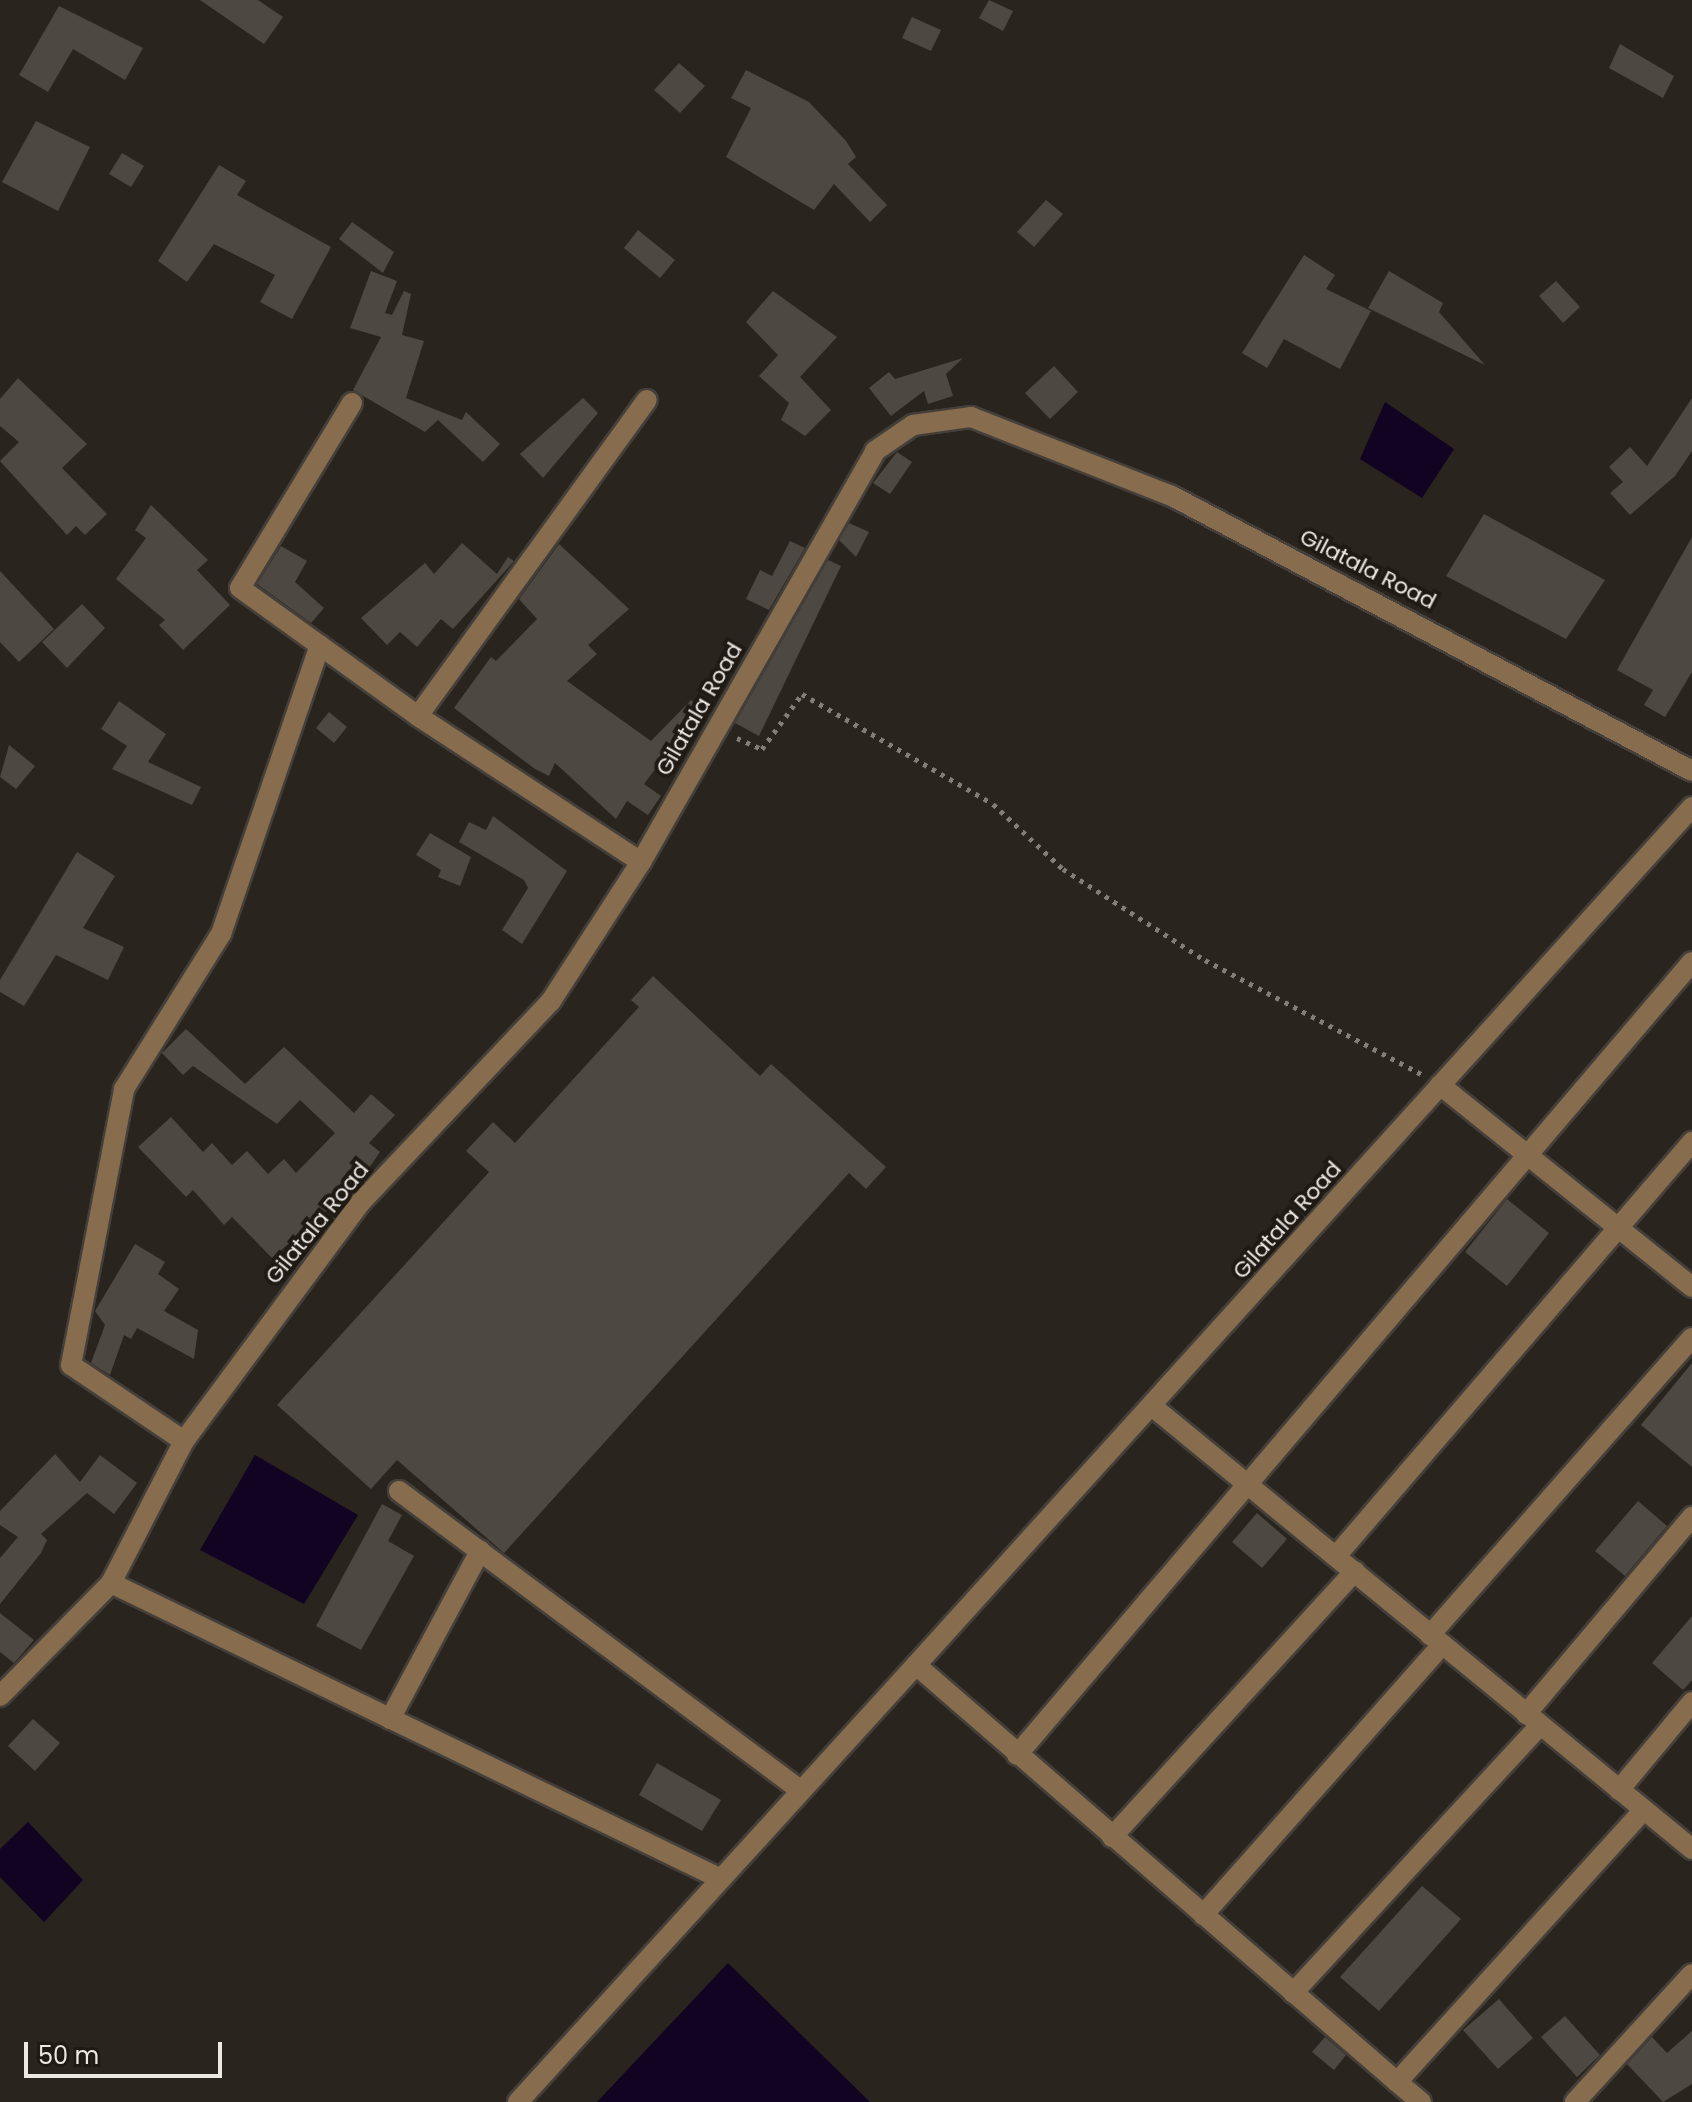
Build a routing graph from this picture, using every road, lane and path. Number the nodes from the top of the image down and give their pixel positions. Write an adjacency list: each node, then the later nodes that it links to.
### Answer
1 (647, 400): 4 (street)
2 (352, 403): 3 (street)
3 (320, 645): 4 (street); 17 (street)
4 (418, 716): 8 (street)
5 (714, 728): 6 (street, Gilatala Road); 8 (street, Gilatala Road); 10 (path)
6 (1692, 771)
7 (1692, 807): 10 (street, Gilatala Road)
8 (641, 862): 17 (street, Gilatala Road)
9 (1692, 962): 12 (street)
10 (1440, 1085): 12 (street); 16 (street, Gilatala Road)
11 (1692, 1142): 13 (street)
12 (1526, 1151): 13 (street); 18 (street)
13 (1621, 1227): 14 (street); 22 (street)
14 (1692, 1287)
15 (1692, 1338): 25 (street)
16 (1153, 1407): 18 (street); 26 (street, Gilatala Road)
17 (184, 1441): 24 (street, Gilatala Road)
18 (1251, 1488): 22 (street); 31 (street)
19 (399, 1491): 21 (street)
20 (1692, 1517): 30 (street)
21 (480, 1551): 29 (street); 32 (street)
22 (1337, 1555): 23 (street)
23 (1355, 1571): 25 (street); 35 (street)
24 (111, 1583): 27 (street, Gilatala Road); 29 (street)
25 (1436, 1640): 30 (street); 38 (street)
26 (916, 1665): 31 (street); 32 (street, Gilatala Road)
27 (0, 1696)
28 (1692, 1702): 33 (street)
29 (390, 1719): 37 (street)
30 (1533, 1720): 33 (street); 40 (street)
31 (1017, 1755): 35 (street)
32 (799, 1789): 37 (street, Gilatala Road)
33 (1619, 1790): 34 (street)
34 (1644, 1810): 36 (street); 41 (street)
35 (1112, 1837): 38 (street)
36 (1692, 1849)
37 (717, 1877): 42 (street, Gilatala Road)
38 (1203, 1915): 40 (street)
39 (1692, 1974): 44 (street)
40 (1293, 1993): 41 (street)
41 (1397, 2082): 43 (street)
42 (518, 2102)
43 (1421, 2102)
44 (1575, 2102)

